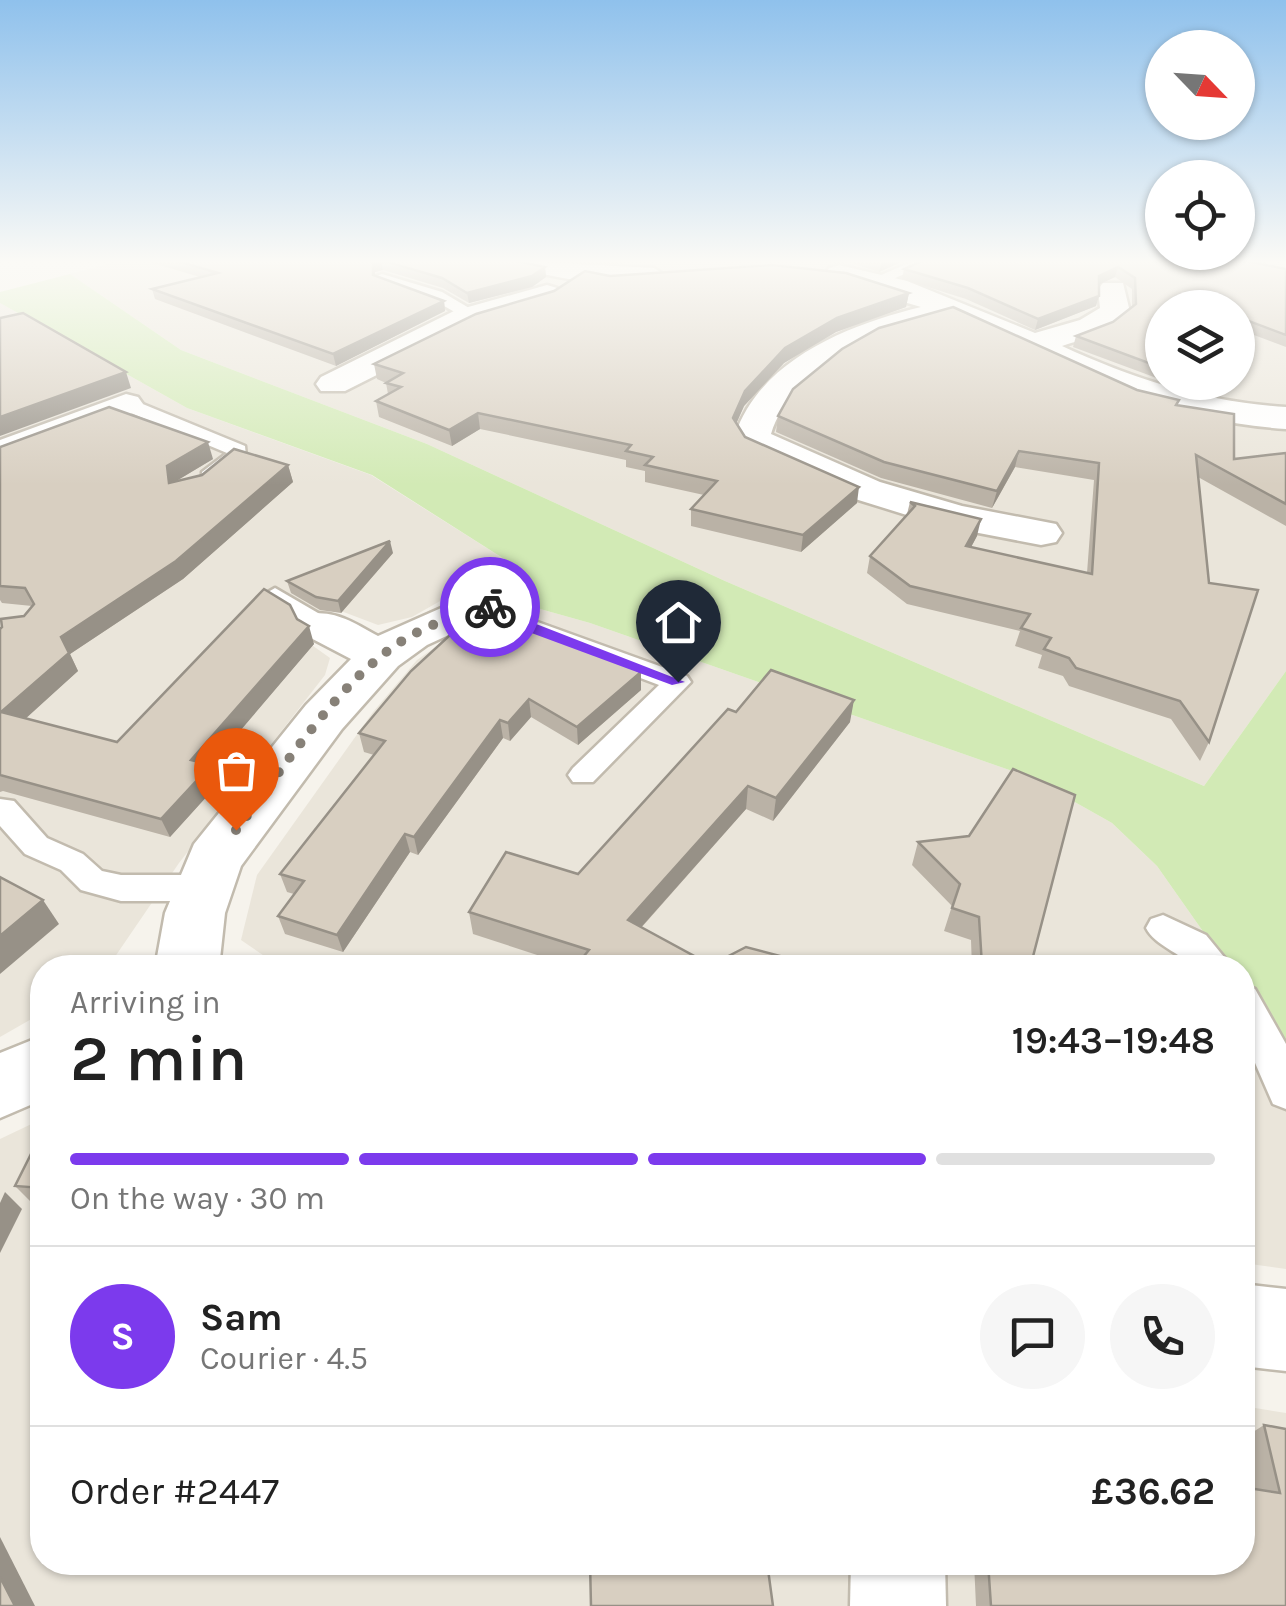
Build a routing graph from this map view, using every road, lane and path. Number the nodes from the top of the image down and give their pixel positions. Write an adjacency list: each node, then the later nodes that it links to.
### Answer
1 (433, 335): 6 (street)
2 (859, 335): 13 (street)
3 (1018, 335): 5 (street)
4 (1064, 335): 5 (street)
5 (1037, 343): 9 (street)
6 (333, 384)
7 (44, 398): 10 (street)
8 (126, 404): 10 (street); 12 (lane)
9 (1286, 418)
10 (84, 420): 11 (street)
11 (0, 453)
12 (182, 491)
13 (1042, 533)
14 (274, 595): 16 (lane)
15 (497, 597): 17 (street); 18 (lane)
16 (321, 625): 17 (street)
17 (381, 656): 20 (street)
18 (583, 775)
19 (3, 809): 20 (lane)
20 (204, 888): 22 (street)
21 (1163, 928): 23 (lane)
22 (189, 955)
23 (1204, 955)
24 (1255, 1022): 27 (lane)
25 (30, 1072): 26 (street)
26 (0, 1087)
27 (1286, 1092)
28 (1255, 1326): 29 (street)
29 (1286, 1330)
30 (898, 1575): 31 (street)
31 (898, 1606)

